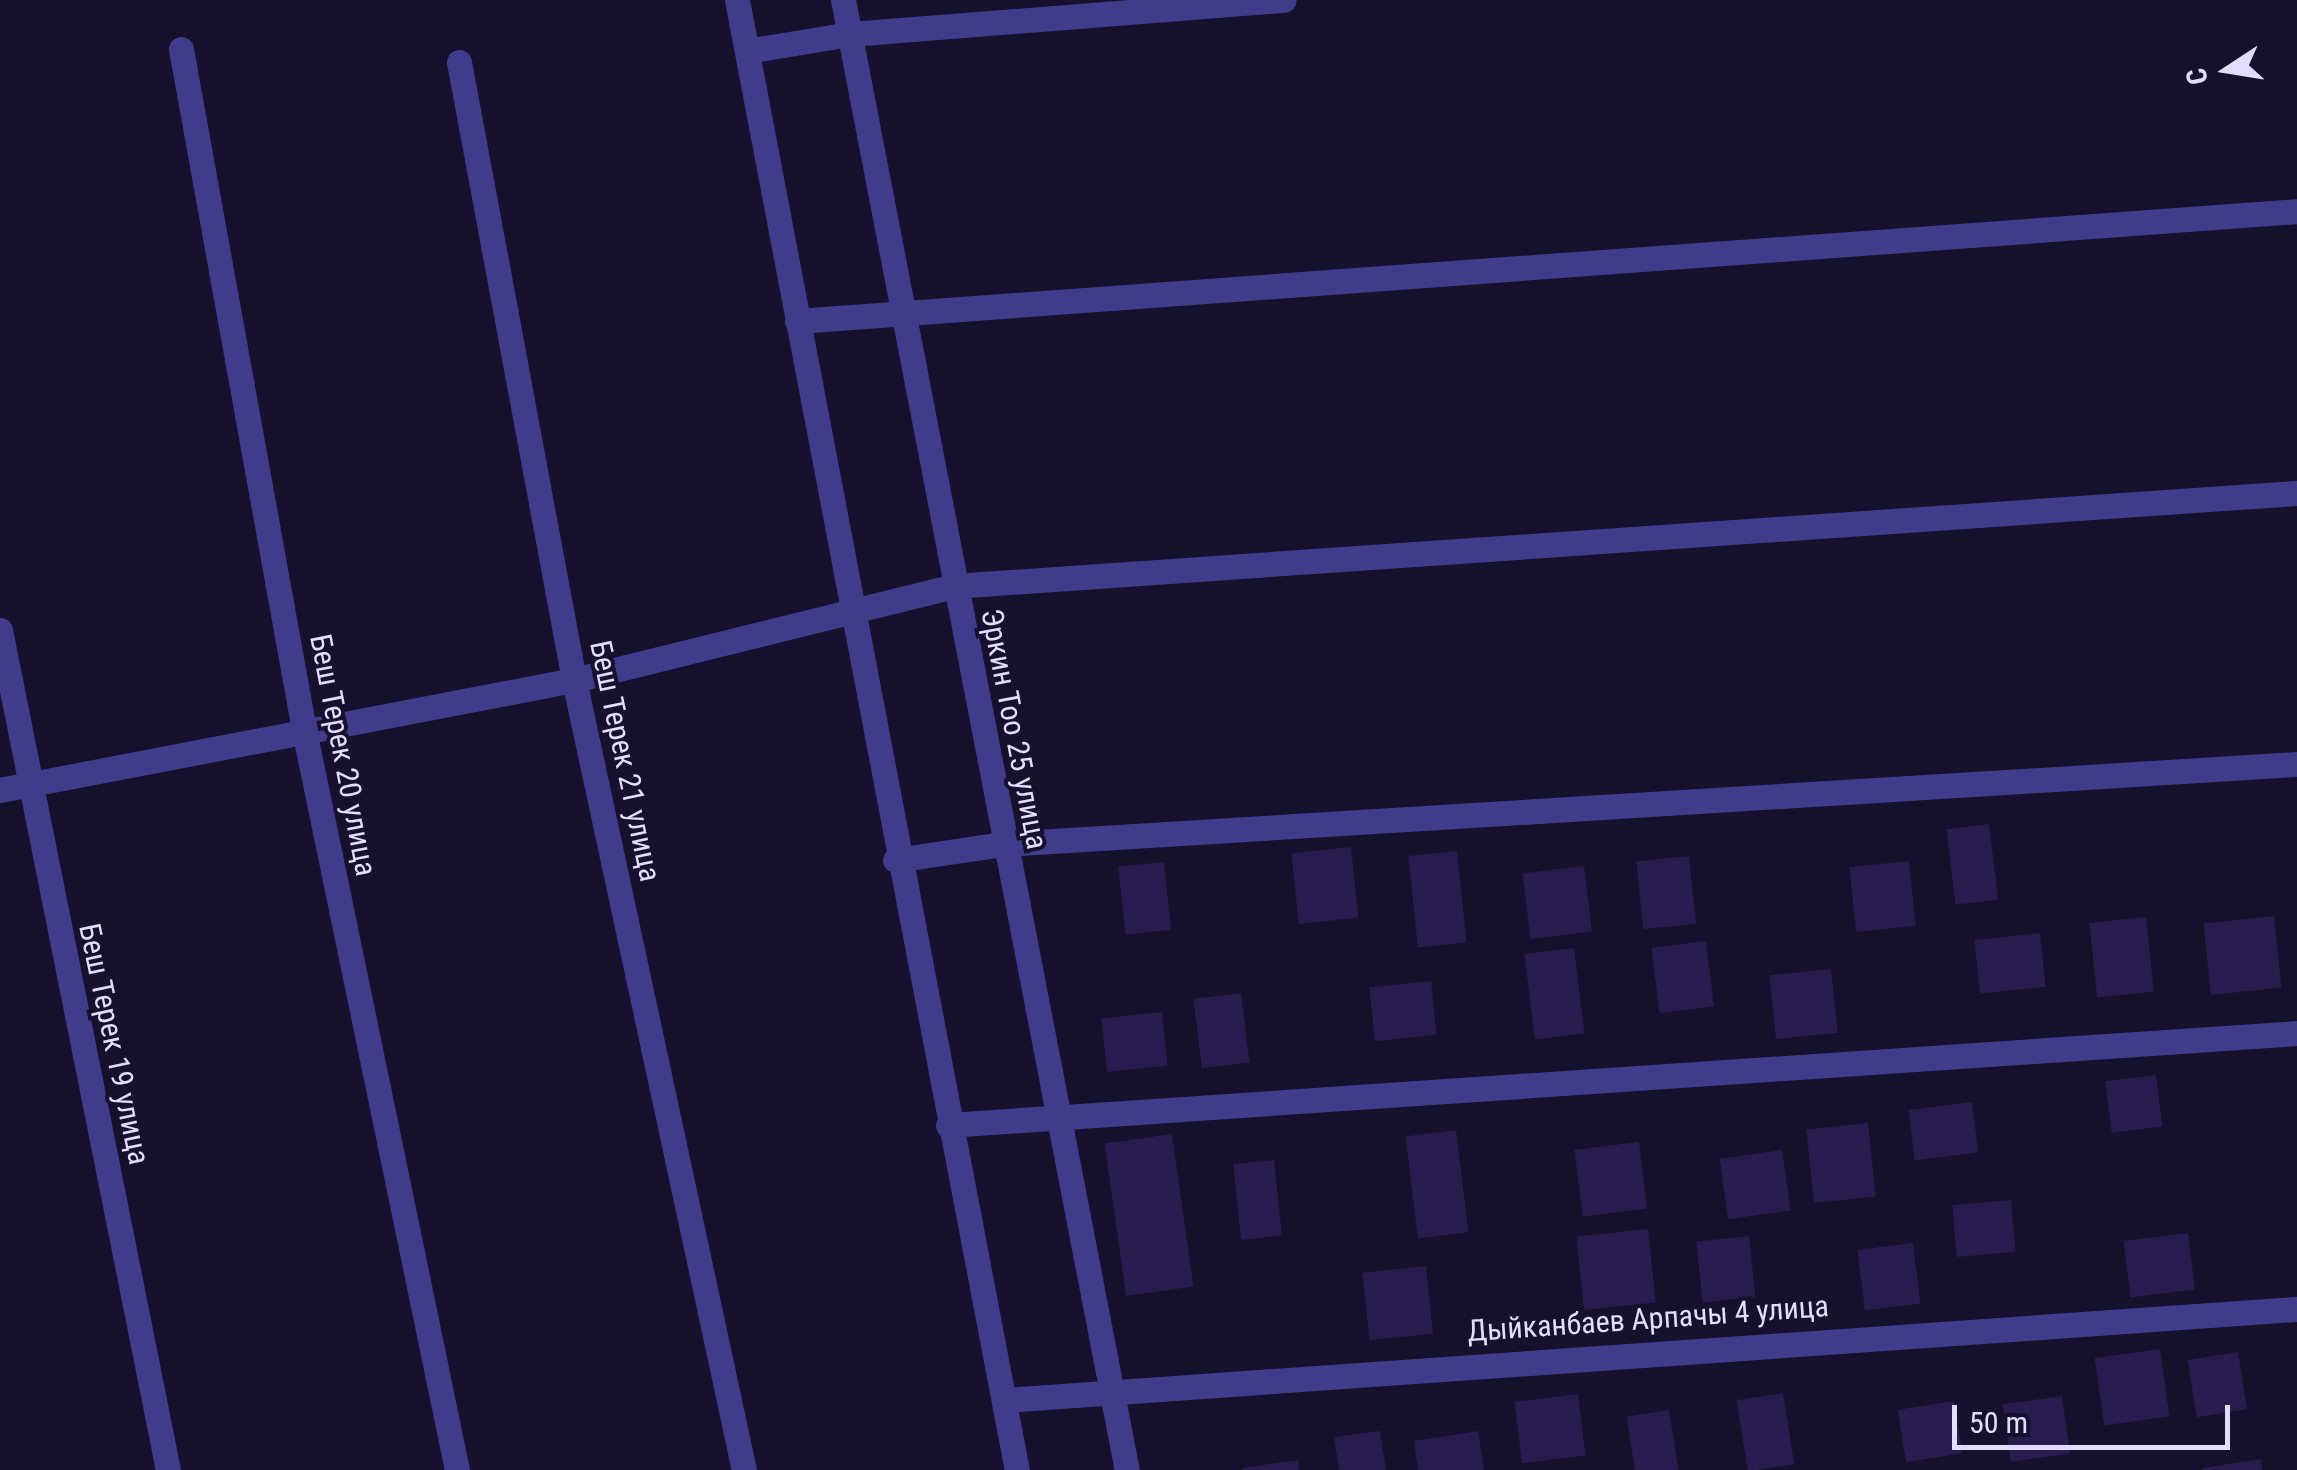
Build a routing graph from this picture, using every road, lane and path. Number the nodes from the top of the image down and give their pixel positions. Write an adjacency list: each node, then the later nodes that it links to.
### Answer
1 (737, 0): 6 (street)
2 (844, 0): 4 (street, Эркин Тоо 25 улица)
3 (1284, 0): 4 (street)
4 (850, 34): 6 (street); 9 (street, Эркин Тоо 25 улица)
5 (181, 49): 16 (street, Беш Терек 20 улица)
6 (747, 51): 10 (street)
7 (459, 62): 15 (street, Беш Терек 21 улица)
8 (2297, 210): 9 (street)
9 (902, 315): 10 (street); 12 (street, Эркин Тоо 25 улица)
10 (796, 322): 13 (street)
11 (2297, 493): 12 (street)
12 (953, 586): 13 (street); 20 (street, Эркин Тоо 25 улица)
13 (848, 610): 15 (street); 21 (street)
14 (0, 630): 18 (street, Беш Терек 19 улица)
15 (574, 680): 16 (street); 30 (street, Беш Терек 21 улица)
16 (304, 730): 18 (street); 29 (street, Беш Терек 20 улица)
17 (2297, 764): 20 (street)
18 (28, 784): 19 (street); 28 (street, Беш Терек 19 улица)
19 (0, 790)
20 (1004, 844): 21 (street); 23 (street, Эркин Тоо 25 улица)
21 (894, 860): 24 (street)
22 (2297, 1033): 23 (street)
23 (1056, 1122): 24 (street); 26 (street, Эркин Тоо 25 улица)
24 (948, 1125): 27 (street)
25 (2297, 1309): 26 (street, Дыйканбаев Арпачы 4 улица)
26 (1108, 1388): 27 (street, Дыйканбаев Арпачы 4 улица); 32 (street, Эркин Тоо 25 улица)
27 (1004, 1400): 31 (street)
28 (168, 1470)
29 (456, 1470)
30 (744, 1470)
31 (1018, 1470)
32 (1127, 1470)

